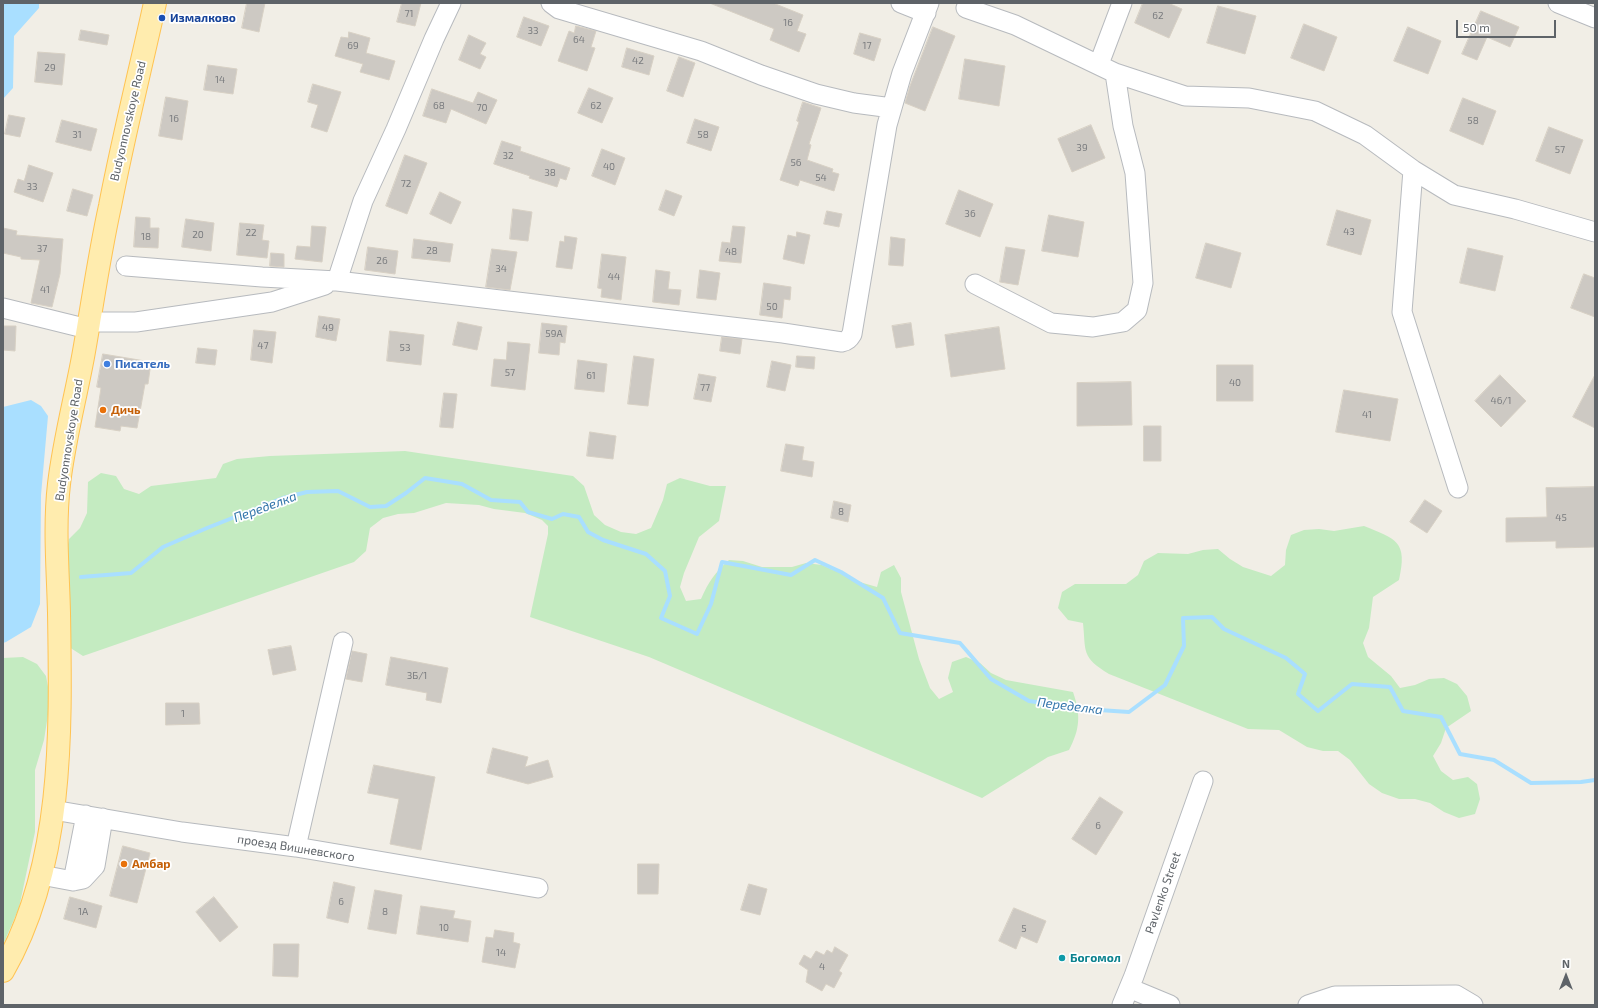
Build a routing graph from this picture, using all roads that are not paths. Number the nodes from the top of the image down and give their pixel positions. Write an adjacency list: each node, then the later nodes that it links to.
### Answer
1 (155, 3): 20 (main road, Budyonnovskoye Road)
2 (451, 3): 17 (street)
3 (551, 3): 13 (street)
4 (901, 3): 8 (street)
5 (986, 3): 11 (street)
6 (1122, 3): 12 (street)
7 (1558, 3): 10 (street)
8 (927, 8): 13 (street)
9 (966, 8): 11 (street)
10 (1595, 18)
11 (1015, 25): 12 (street)
12 (1107, 68): 14 (street); 18 (street)
13 (892, 108): 17 (street)
14 (1413, 170): 15 (street); 21 (street)
15 (1595, 232)
16 (126, 266): 17 (street)
17 (337, 281): 20 (street)
18 (975, 284)
19 (3, 308): 20 (street)
20 (88, 326): 24 (main road, Budyonnovskoye Road)
21 (1458, 488)
22 (343, 642): 26 (street)
23 (1203, 781): 30 (street, Pavlenko Street)
24 (53, 810): 25 (street, проезд Вишневского); 27 (main road, Budyonnovskoye Road)
25 (95, 817): 26 (street, проезд Вишневского); 27 (street)
26 (296, 847): 28 (street, проезд Вишневского)
27 (40, 875): 29 (main road, Budyonnovskoye Road)
28 (538, 888)
29 (3, 971)
30 (1125, 997): 31 (street)
31 (1170, 1005)
32 (1308, 1005): 33 (street)
33 (1473, 1005)

